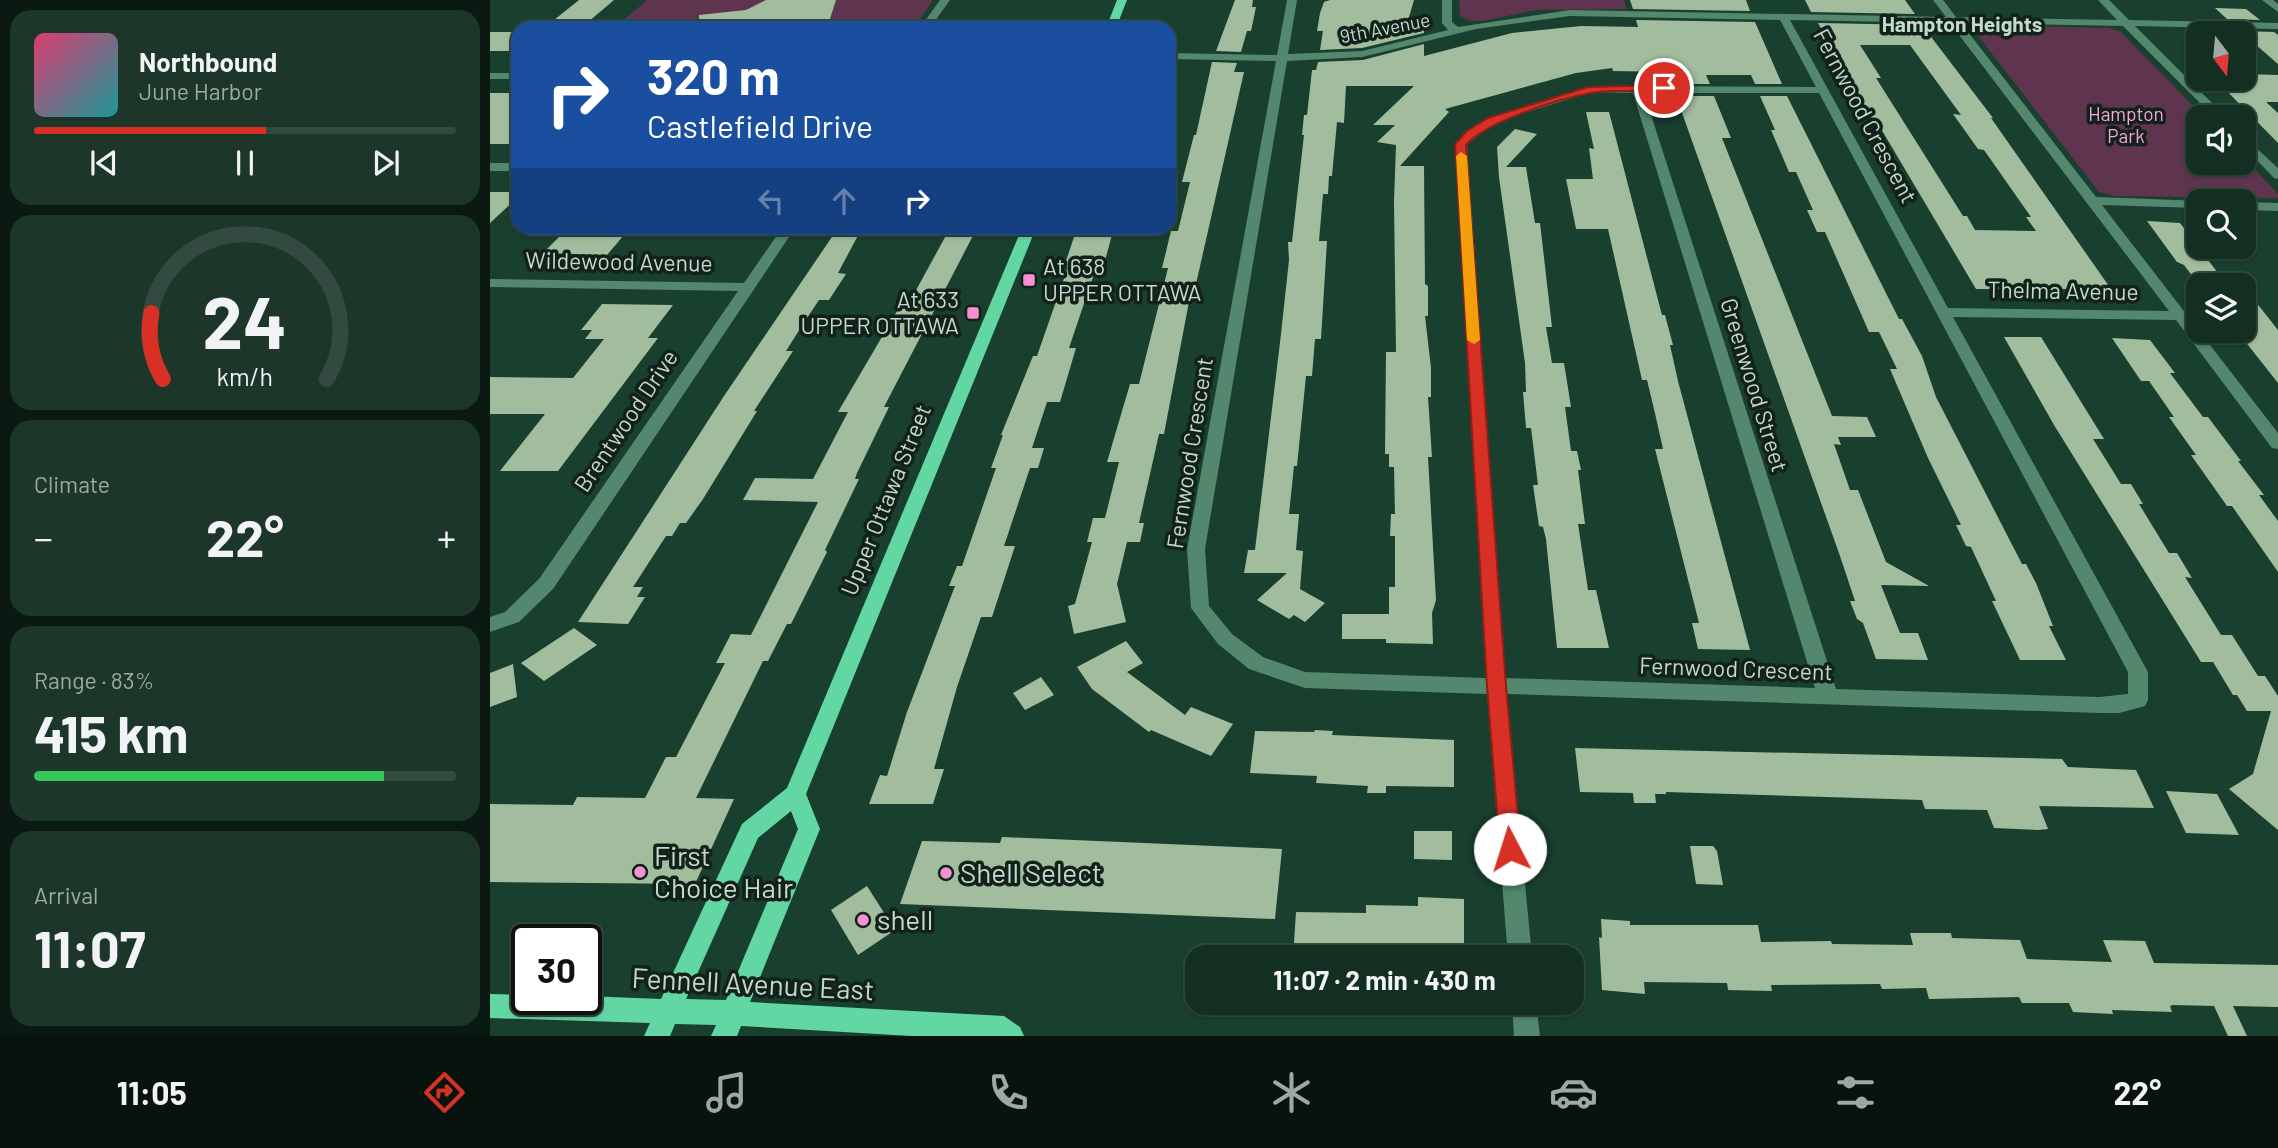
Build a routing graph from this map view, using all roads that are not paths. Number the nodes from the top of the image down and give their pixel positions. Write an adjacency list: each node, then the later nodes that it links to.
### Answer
1 (945, 0): 11 (street)
2 (1122, 0): 12 (main road)
3 (1292, 0): 17 (street, Fernwood Crescent)
4 (1447, 0): 15 (street)
5 (1938, 0): 10 (street)
6 (2103, 0): 13 (street)
7 (2267, 0): 8 (street)
8 (2278, 9)
9 (1783, 16): 10 (street, 9th Avenue); 15 (street, 9th Avenue); 21 (street, Fernwood Crescent)
10 (1953, 20): 13 (street, 9th Avenue); 27 (street)
11 (930, 21)
12 (1114, 21)
13 (2125, 23): 14 (street, 9th Avenue); 22 (street)
14 (2278, 26)
15 (1456, 31): 17 (street, 9th Avenue)
16 (1176, 56): 17 (street, 9th Avenue)
17 (1282, 58): 39 (street, Fernwood Crescent)
18 (490, 76): 19 (street)
19 (511, 76)
20 (1637, 88): 21 (street); 39 (street); 40 (street, Greenwood Street)
21 (1823, 90): 35 (street, Fernwood Crescent)
22 (2208, 105)
23 (2256, 153): 26 (street)
24 (490, 167): 25 (street)
25 (511, 167)
26 (2278, 175)
27 (2094, 201): 28 (street); 36 (street)
28 (2186, 204)
29 (2256, 206): 30 (street)
30 (2278, 207)
31 (783, 235): 34 (street, Brentwood Drive)
32 (1026, 235): 41 (main road, Upper Ottawa Street)
33 (490, 283): 34 (street, Wildewood Avenue)
34 (748, 287): 38 (street, Brentwood Drive)
35 (1943, 312): 36 (street, Thelma Avenue); 40 (street, Fernwood Crescent)
36 (2182, 316): 37 (street)
37 (2278, 444)
38 (490, 625)
39 (1496, 686): 40 (street, Fernwood Crescent); 42 (street)
40 (1828, 696)
41 (795, 794): 44 (main road, Upper Ottawa Street); 45 (main road)
42 (1519, 945)
43 (490, 1006): 44 (main road, Fennell Avenue East)
44 (669, 1011): 45 (main road, Fennell Avenue East); 47 (main road, Upper Ottawa Street)
45 (734, 1013): 48 (main road); 49 (main road, Fennell Avenue East)
46 (1525, 1015): 50 (street)
47 (657, 1036)
48 (724, 1036)
49 (1011, 1036)
50 (1527, 1036)

